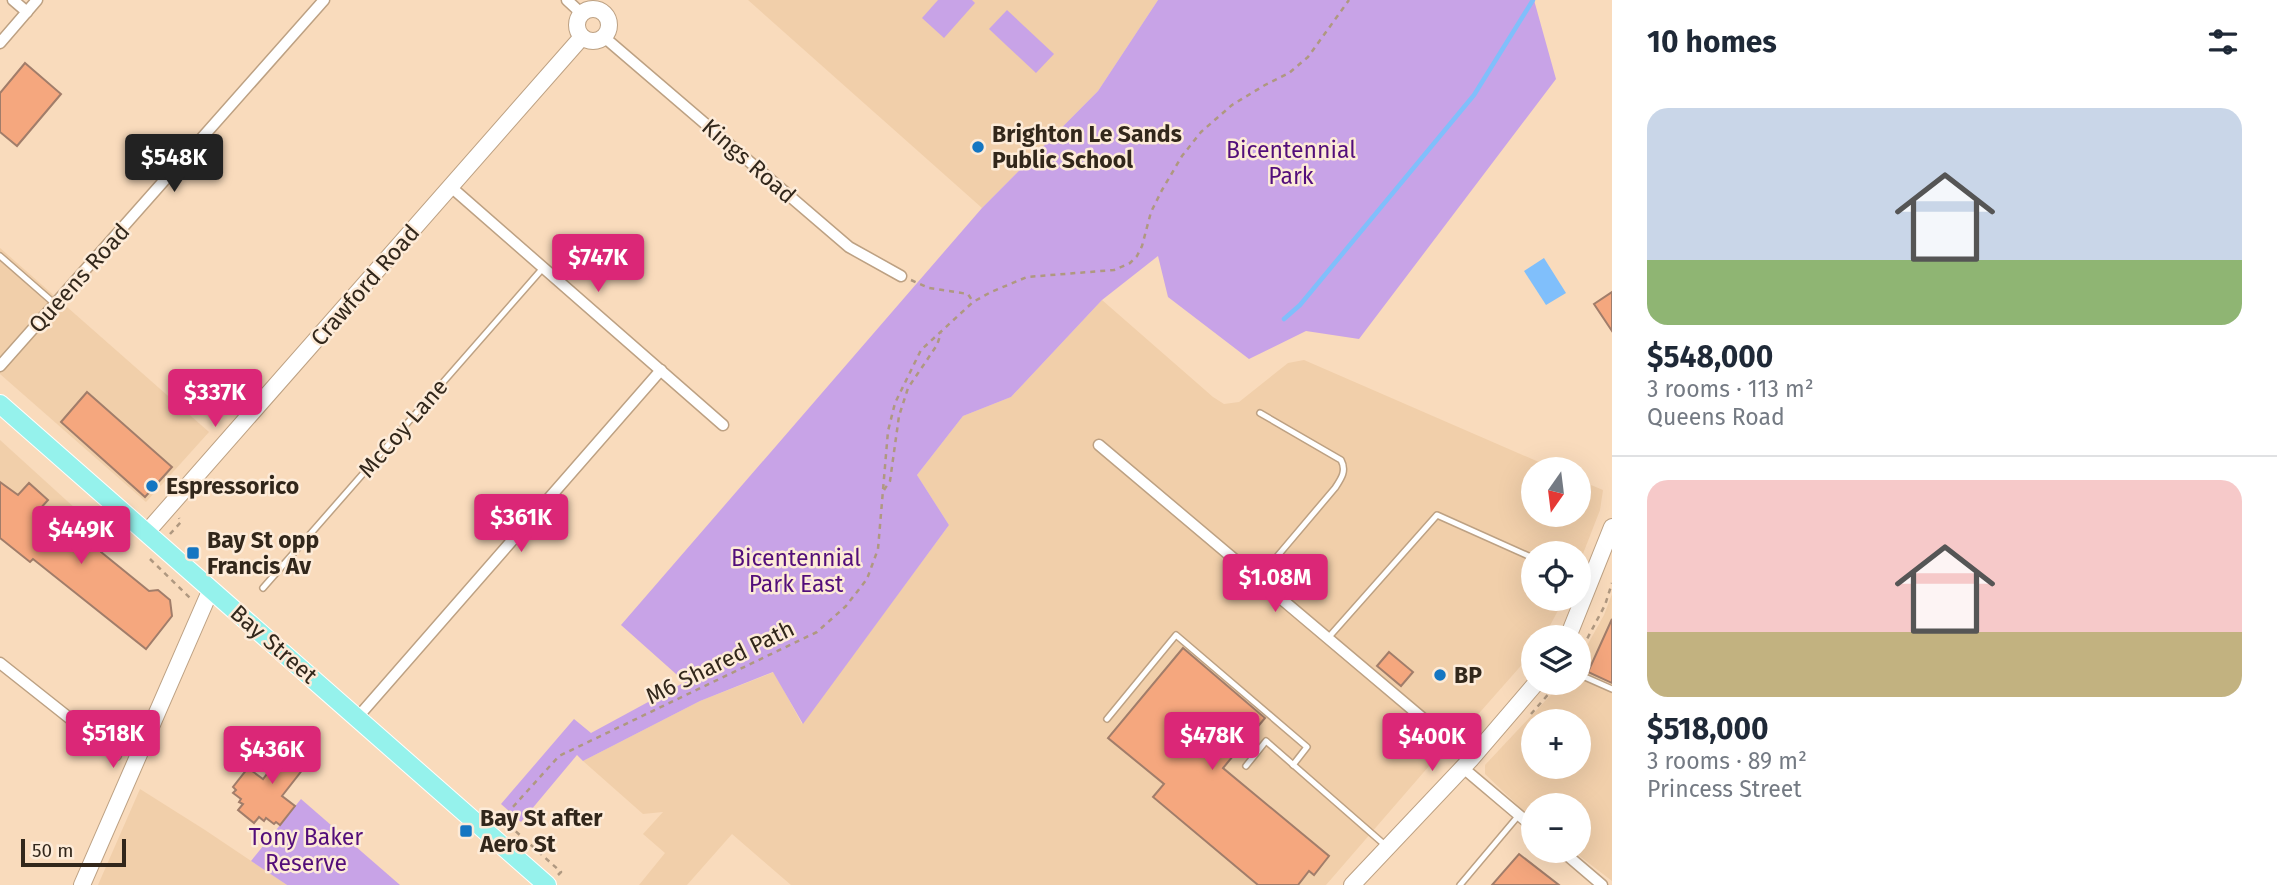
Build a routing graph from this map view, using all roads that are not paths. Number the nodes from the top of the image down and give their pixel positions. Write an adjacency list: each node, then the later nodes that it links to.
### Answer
1 (13, 0): 6 (street)
2 (37, 0): 6 (street)
3 (324, 0): 16 (street, Queens Road)
4 (567, 0): 7 (street)
5 (614, 0): 8 (street)
6 (27, 12): 11 (street)
7 (582, 13): 8 (street); 9 (street)
8 (603, 13): 10 (street)
9 (582, 37): 10 (street); 12 (street, Crawford Road)
10 (604, 37): 15 (street, Kings Road)
11 (0, 43)
12 (451, 187): 14 (street); 24 (street, Crawford Road)
13 (0, 256): 16 (lane)
14 (543, 268): 18 (street); 29 (lane, McCoy Lane)
15 (901, 276)
16 (55, 304): 17 (street, Queens Road)
17 (0, 366)
18 (661, 370): 21 (street); 35 (street)
19 (0, 404): 24 (main road, Bay Street)
20 (1260, 413): 27 (lane)
21 (723, 425)
22 (1099, 445): 27 (street)
23 (1612, 527): 26 (street)
24 (147, 532): 28 (main road, Bay Street)
25 (1521, 553): 30 (lane)
26 (1591, 568)
27 (1258, 579): 30 (street)
28 (211, 589): 35 (main road, Bay Street); 45 (street)
29 (263, 589)
30 (1328, 638): 38 (street)
31 (0, 663): 37 (street)
32 (1591, 680): 33 (lane)
33 (1612, 689)
34 (1526, 695): 38 (street)
35 (357, 718): 44 (main road, Bay Street)
36 (1107, 719): 39 (lane)
37 (116, 755)
38 (1467, 763): 41 (street); 42 (street)
39 (1293, 765): 40 (lane); 42 (lane)
40 (1246, 766)
41 (1519, 815): 47 (lane)
42 (1387, 847): 46 (street)
43 (1576, 863): 48 (street)
44 (552, 881)
45 (82, 885)
46 (1352, 885)
47 (1460, 885)
48 (1602, 885)

